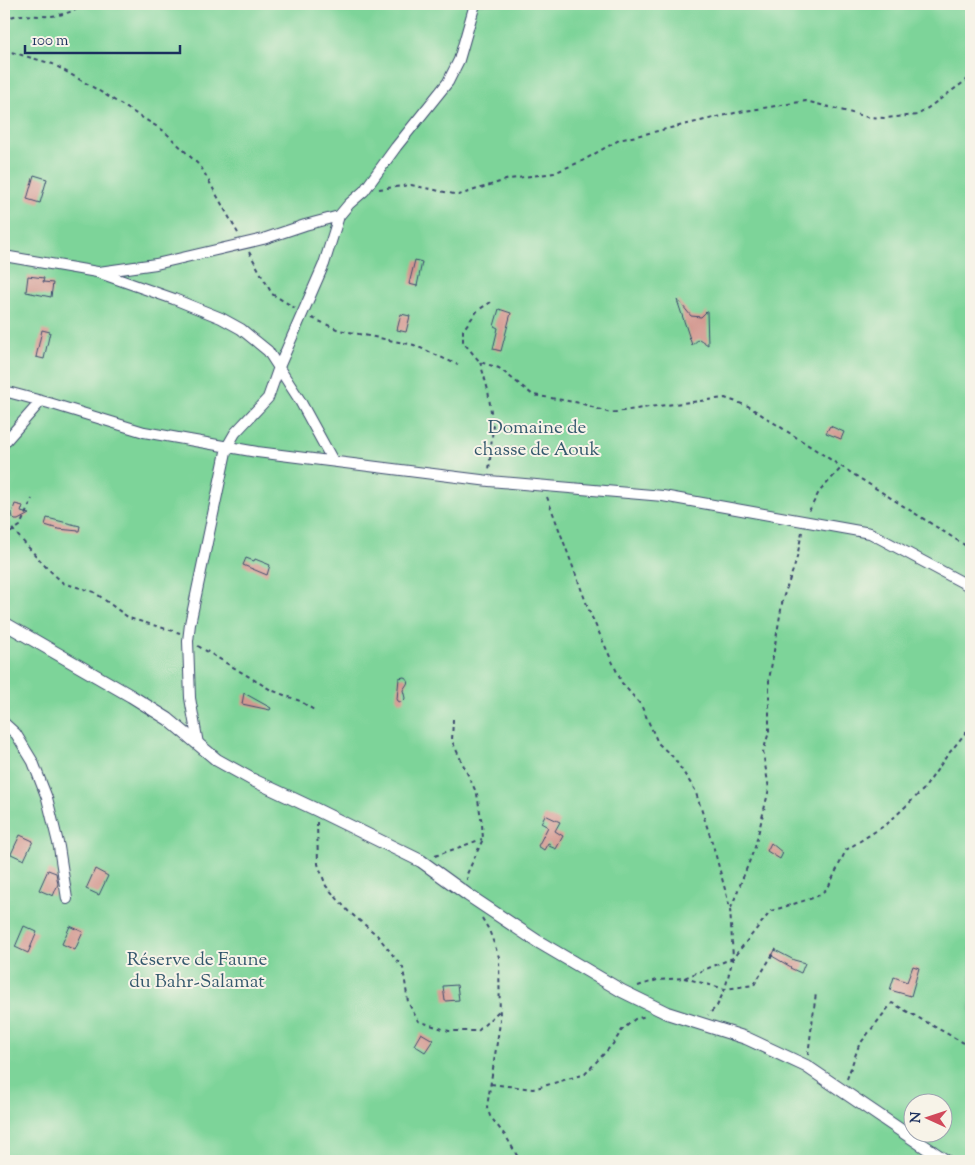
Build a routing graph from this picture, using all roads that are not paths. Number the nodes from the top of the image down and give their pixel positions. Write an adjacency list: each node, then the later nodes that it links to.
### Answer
1 (475, 4): 2 (street)
2 (339, 216): 4 (street); 5 (street)
3 (4, 256): 4 (street)
4 (97, 272): 5 (street)
5 (279, 368): 9 (street); 10 (street)
6 (4, 391): 7 (street)
7 (41, 401): 8 (street); 9 (street)
8 (4, 443)
9 (227, 447): 10 (street); 14 (street)
10 (332, 461): 11 (street)
11 (971, 587)
12 (4, 623): 14 (main road)
13 (4, 723): 15 (street)
14 (198, 744): 16 (main road)
15 (68, 899)
16 (946, 1161)

